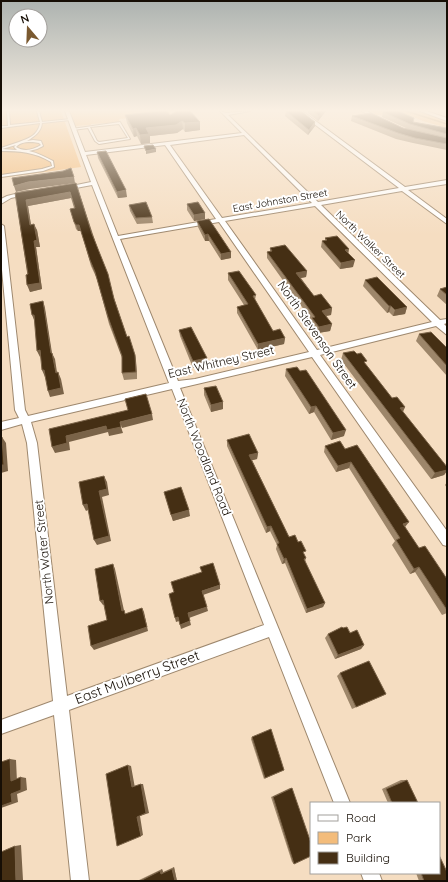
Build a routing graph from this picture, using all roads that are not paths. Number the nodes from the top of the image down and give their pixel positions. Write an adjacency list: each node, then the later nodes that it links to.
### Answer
1 (25, 152): 7 (lane)
2 (98, 152): 6 (street)
3 (172, 152): 15 (street, North Stevenson Street)
4 (263, 152): 14 (street, North Walker Street)
5 (354, 152): 11 (street)
6 (83, 154): 9 (street, North Woodland Road)
7 (1, 176)
8 (447, 182): 11 (street, East Johnston Street)
9 (94, 184): 10 (street); 18 (street, North Woodland Road)
10 (55, 189)
11 (403, 189): 14 (street, East Johnston Street); 16 (street)
12 (32, 193): 13 (street)
13 (1, 202)
14 (316, 204): 15 (street, East Johnston Street); 19 (street, North Walker Street)
15 (220, 220): 18 (street, East Johnston Street); 21 (street, North Stevenson Street)
16 (447, 222)
17 (1, 226): 23 (street, North Water Street)
18 (116, 238): 22 (street, North Woodland Road)
19 (442, 322): 20 (street, North Walker Street); 21 (street, East Whitney Street)
20 (447, 332)
21 (315, 353): 22 (street, East Whitney Street); 25 (street, North Stevenson Street)
22 (174, 386): 23 (street, East Whitney Street); 26 (street, North Woodland Road)
23 (25, 420): 24 (street, East Whitney Street); 27 (street, North Water Street)
24 (1, 426)
25 (447, 541)
26 (273, 629): 27 (street, East Mulberry Street); 29 (street, North Woodland Road)
27 (60, 705): 28 (street, East Mulberry Street); 30 (street, North Water Street)
28 (1, 727)
29 (342, 802)
30 (80, 881)

